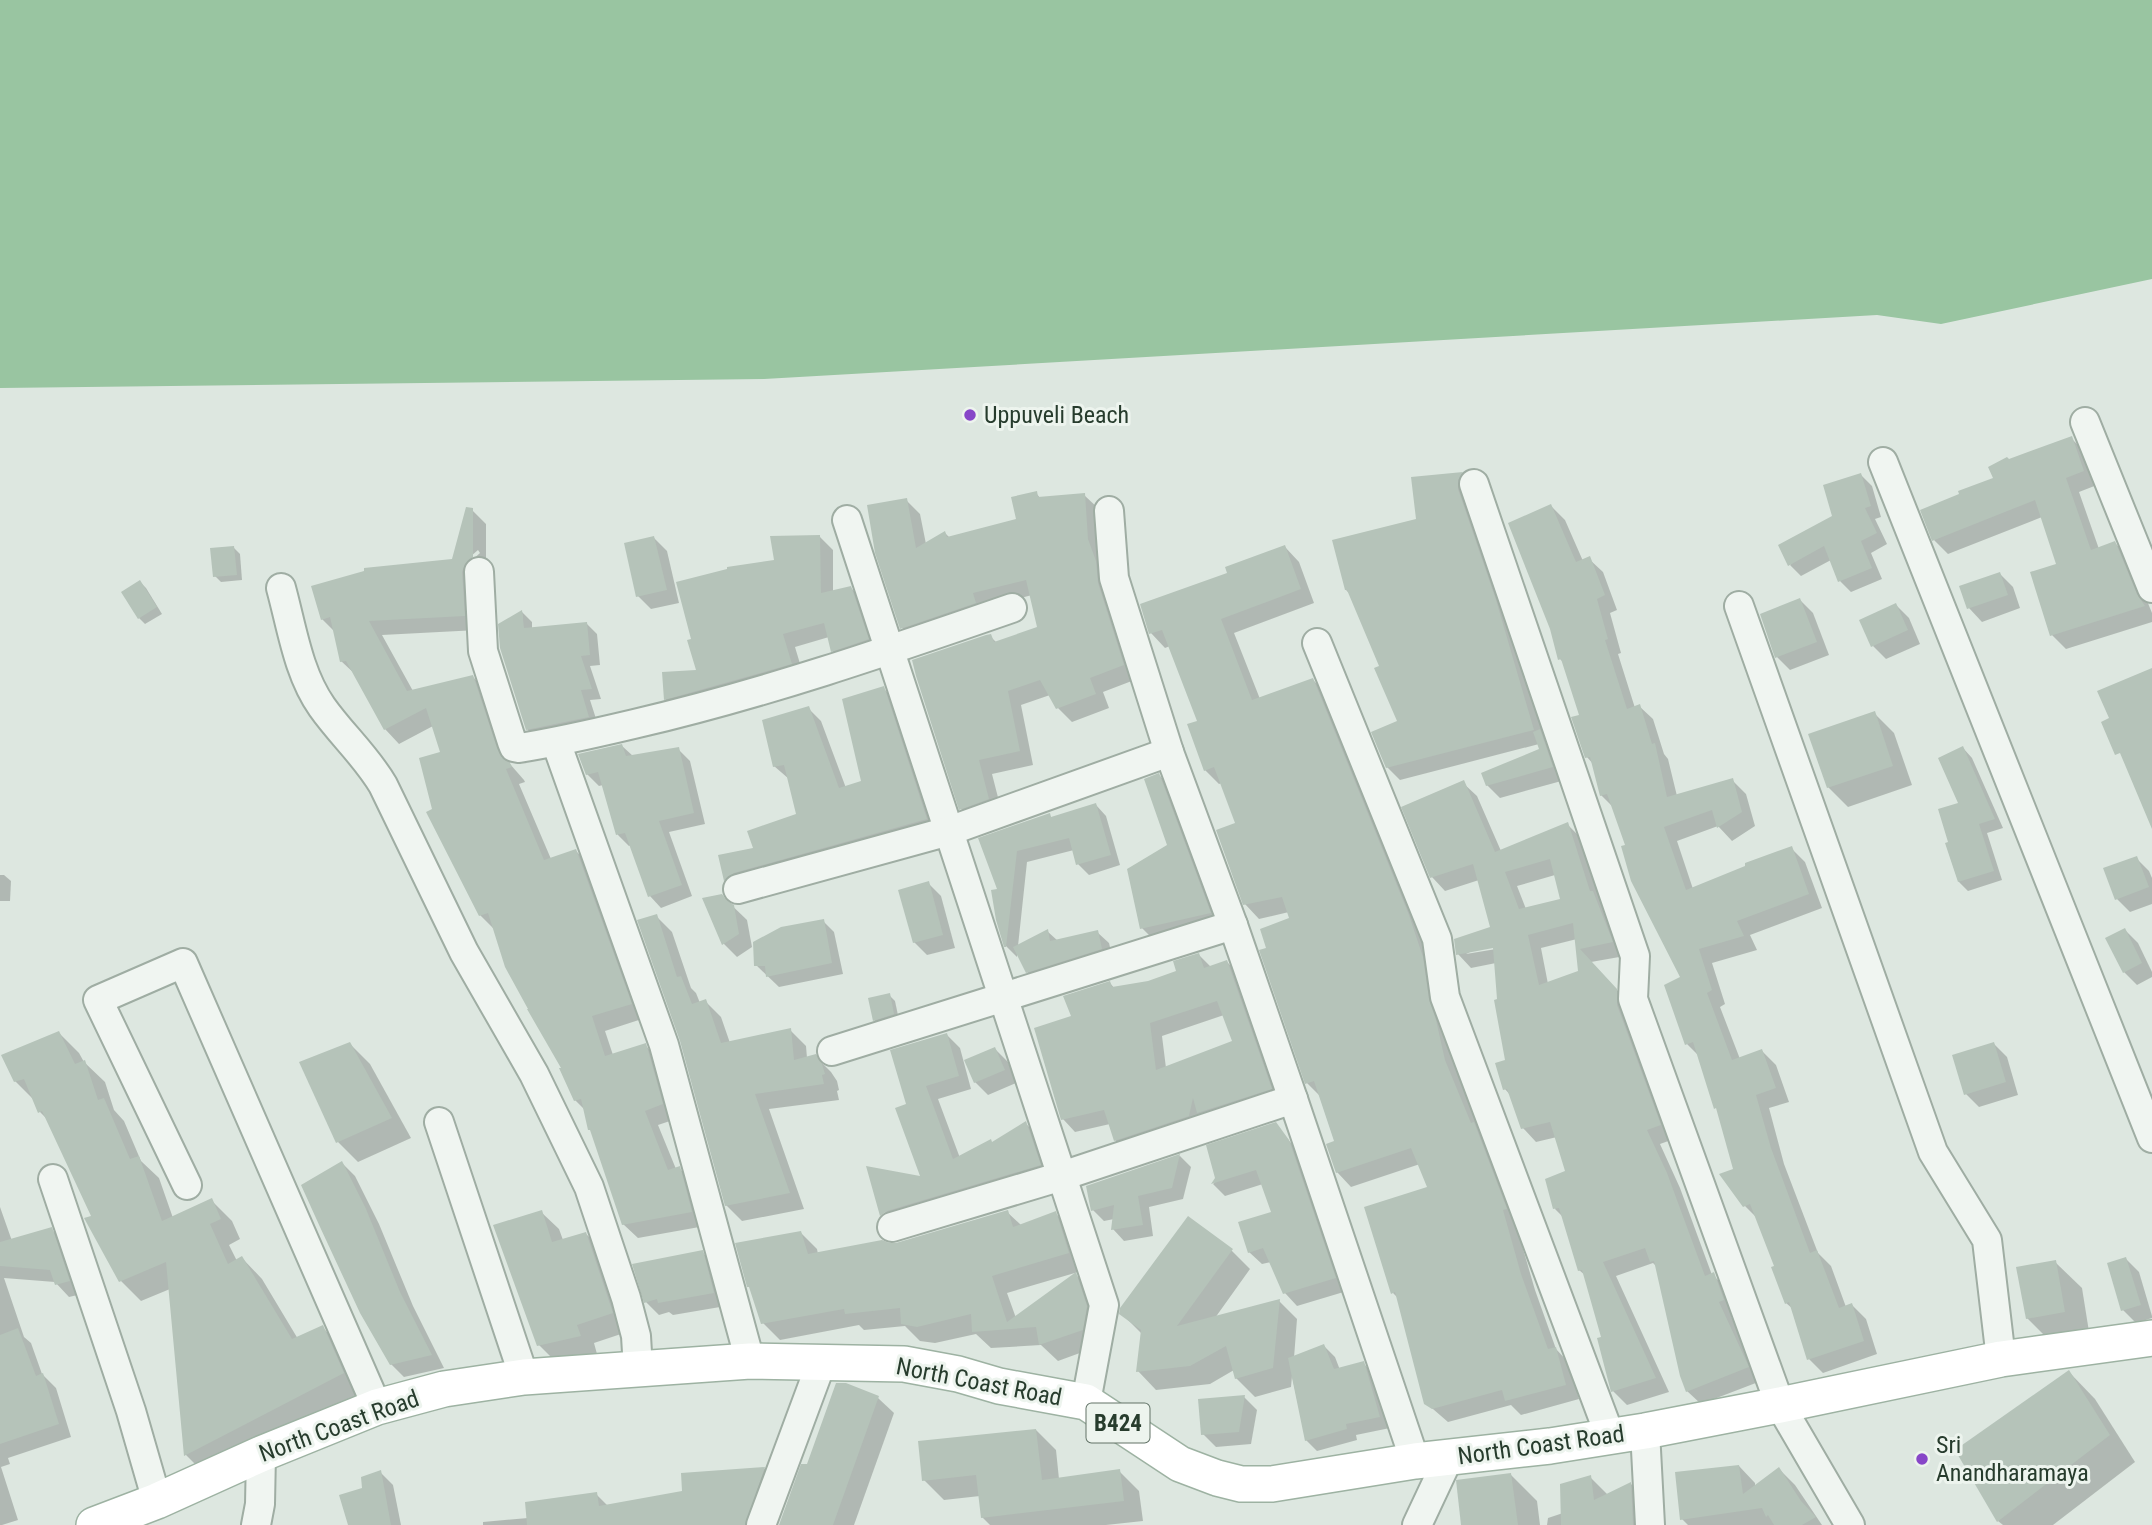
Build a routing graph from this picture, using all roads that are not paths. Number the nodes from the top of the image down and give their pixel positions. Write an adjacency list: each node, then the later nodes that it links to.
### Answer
1 (2085, 422): 8 (street)
2 (1883, 462): 22 (street)
3 (1474, 484): 34 (street)
4 (1109, 511): 14 (street)
5 (847, 520): 12 (street)
6 (479, 572): 13 (street)
7 (281, 588): 31 (street)
8 (2152, 589)
9 (1739, 606): 28 (street)
10 (1013, 608): 12 (street)
11 (1317, 643): 37 (street)
12 (890, 651): 13 (street); 15 (street)
13 (556, 742): 29 (street)
14 (1169, 752): 15 (street); 17 (street)
15 (949, 831): 16 (street); 18 (street)
16 (738, 889)
17 (1233, 925): 18 (street); 20 (street)
18 (1003, 997): 19 (street); 23 (street)
19 (832, 1051)
20 (1293, 1099): 23 (street); 39 (street)
21 (439, 1122): 32 (street)
22 (2152, 1138)
23 (1062, 1176): 26 (street); 33 (street)
24 (52, 1179): 40 (street)
25 (187, 1185): 35 (street)
26 (892, 1227)
27 (2152, 1338): 28 (main road, North Coast Road / B424)
28 (2001, 1359): 34 (main road, North Coast Road / B424)
29 (750, 1361): 30 (main road, North Coast Road / B424); 31 (main road, North Coast Road / B424)
30 (822, 1362): 33 (main road, North Coast Road / B424); 43 (street)
31 (638, 1369): 32 (main road, North Coast Road / B424)
32 (524, 1377): 35 (main road, North Coast Road / B424)
33 (1086, 1402): 39 (main road, North Coast Road / B424)
34 (1780, 1405): 36 (main road, North Coast Road / B424); 46 (street)
35 (377, 1407): 38 (main road, North Coast Road / B424)
36 (1645, 1431): 37 (main road, North Coast Road / B424); 45 (street)
37 (1610, 1436): 39 (main road, North Coast Road / B424)
38 (261, 1454): 40 (main road, North Coast Road / B424); 42 (street)
39 (1432, 1460): 44 (street)
40 (158, 1501): 41 (main road, North Coast Road / B424)
41 (94, 1525)
42 (257, 1525)
43 (761, 1525)
44 (1417, 1525)
45 (1650, 1525)
46 (1850, 1525)

